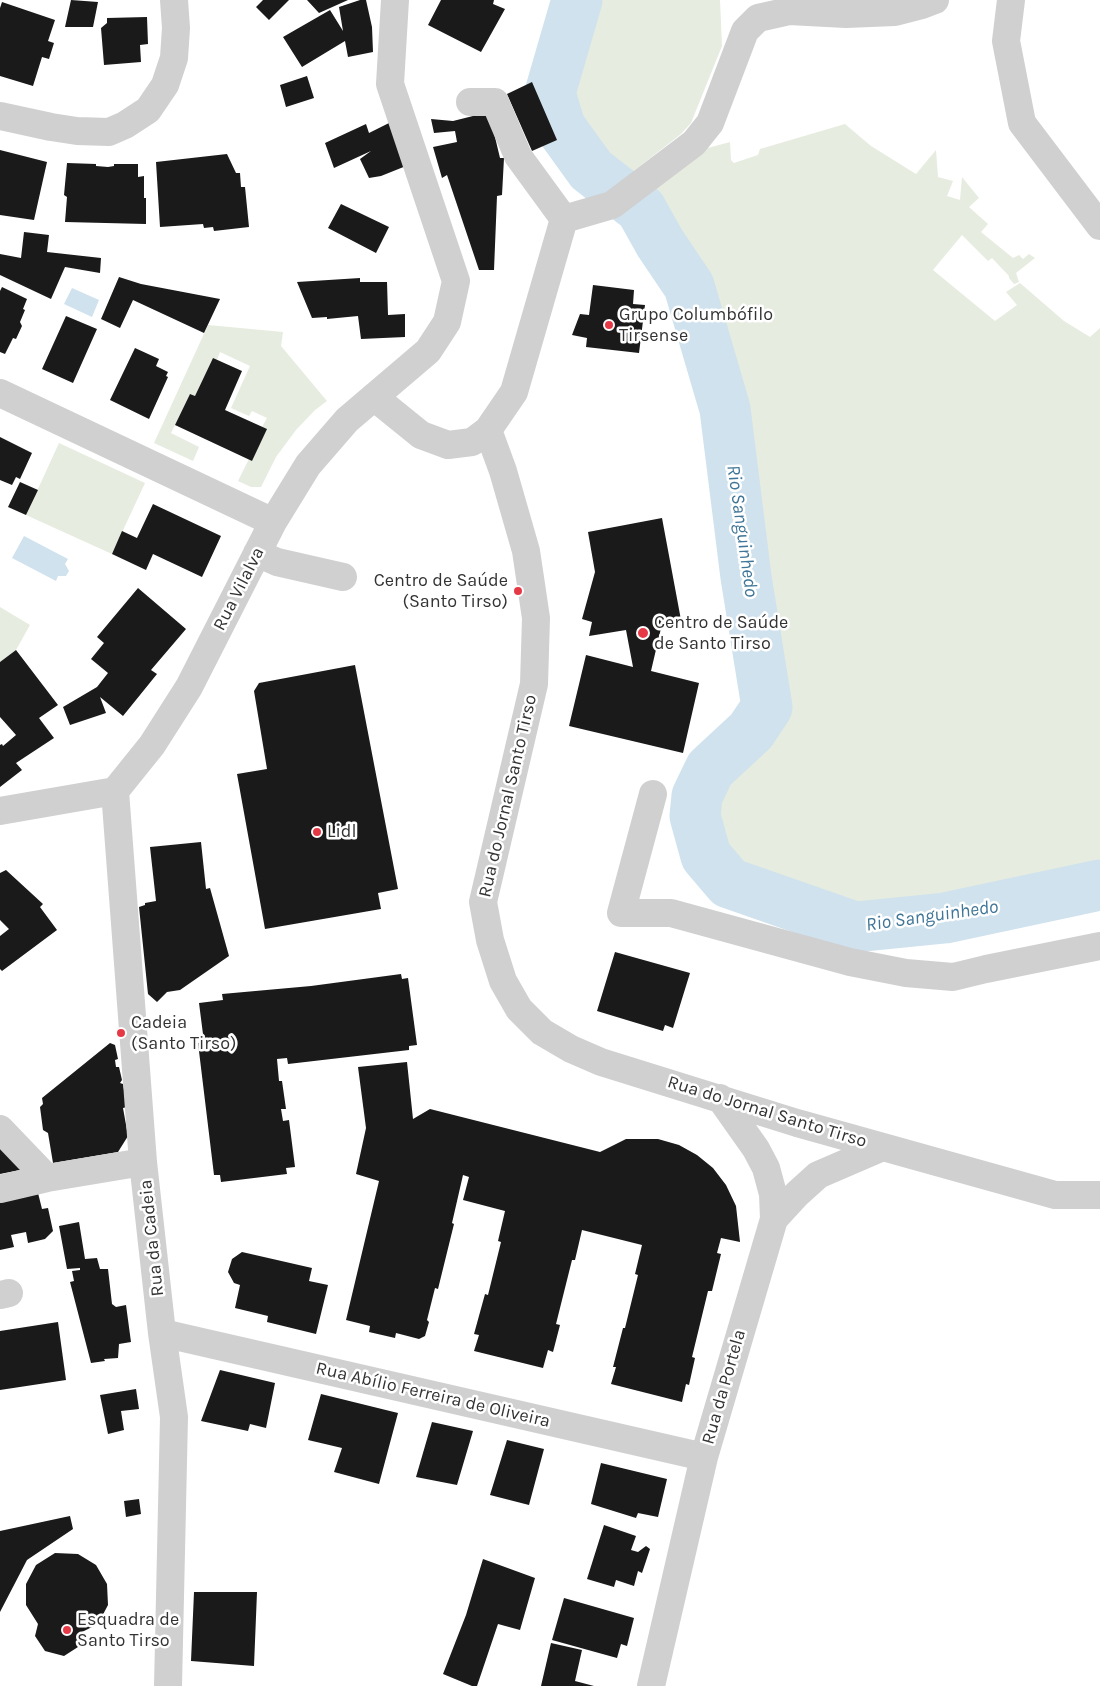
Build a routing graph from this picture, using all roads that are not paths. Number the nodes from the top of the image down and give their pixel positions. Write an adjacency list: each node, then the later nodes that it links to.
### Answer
1 (174, 0): 6 (street)
2 (395, 0): 10 (street, Rua Vilalva)
3 (936, 0): 7 (street)
4 (1012, 0): 8 (street)
5 (470, 102): 7 (street)
6 (0, 116)
7 (564, 219): 11 (street)
8 (1100, 226)
9 (0, 393): 12 (street)
10 (374, 397): 11 (street); 12 (street, Rua Vilalva)
11 (488, 430): 19 (street, Rua do Jornal Santo Tirso)
12 (273, 522): 13 (street, Rua Vilalva)
13 (257, 553): 14 (street); 15 (street, Rua Vilalva)
14 (343, 577)
15 (115, 791): 17 (street); 22 (street, Rua da Cadeia)
16 (653, 794): 18 (street)
17 (0, 811)
18 (1100, 946)
19 (720, 1098): 21 (street, Rua do Jornal Santo Tirso); 26 (street)
20 (0, 1129): 23 (street)
21 (883, 1147): 25 (street, Rua do Jornal Santo Tirso); 26 (street, Rua da Portela)
22 (143, 1162): 23 (street); 27 (street, Rua da Cadeia)
23 (47, 1178): 24 (street)
24 (0, 1188)
25 (1100, 1195)
26 (774, 1219): 28 (street, Rua da Portela)
27 (162, 1333): 28 (street, Rua Abílio Ferreira de Oliveira); 29 (street, Rua da Cadeia)
28 (704, 1457): 30 (street, Rua da Portela)
29 (168, 1686)
30 (651, 1686)

